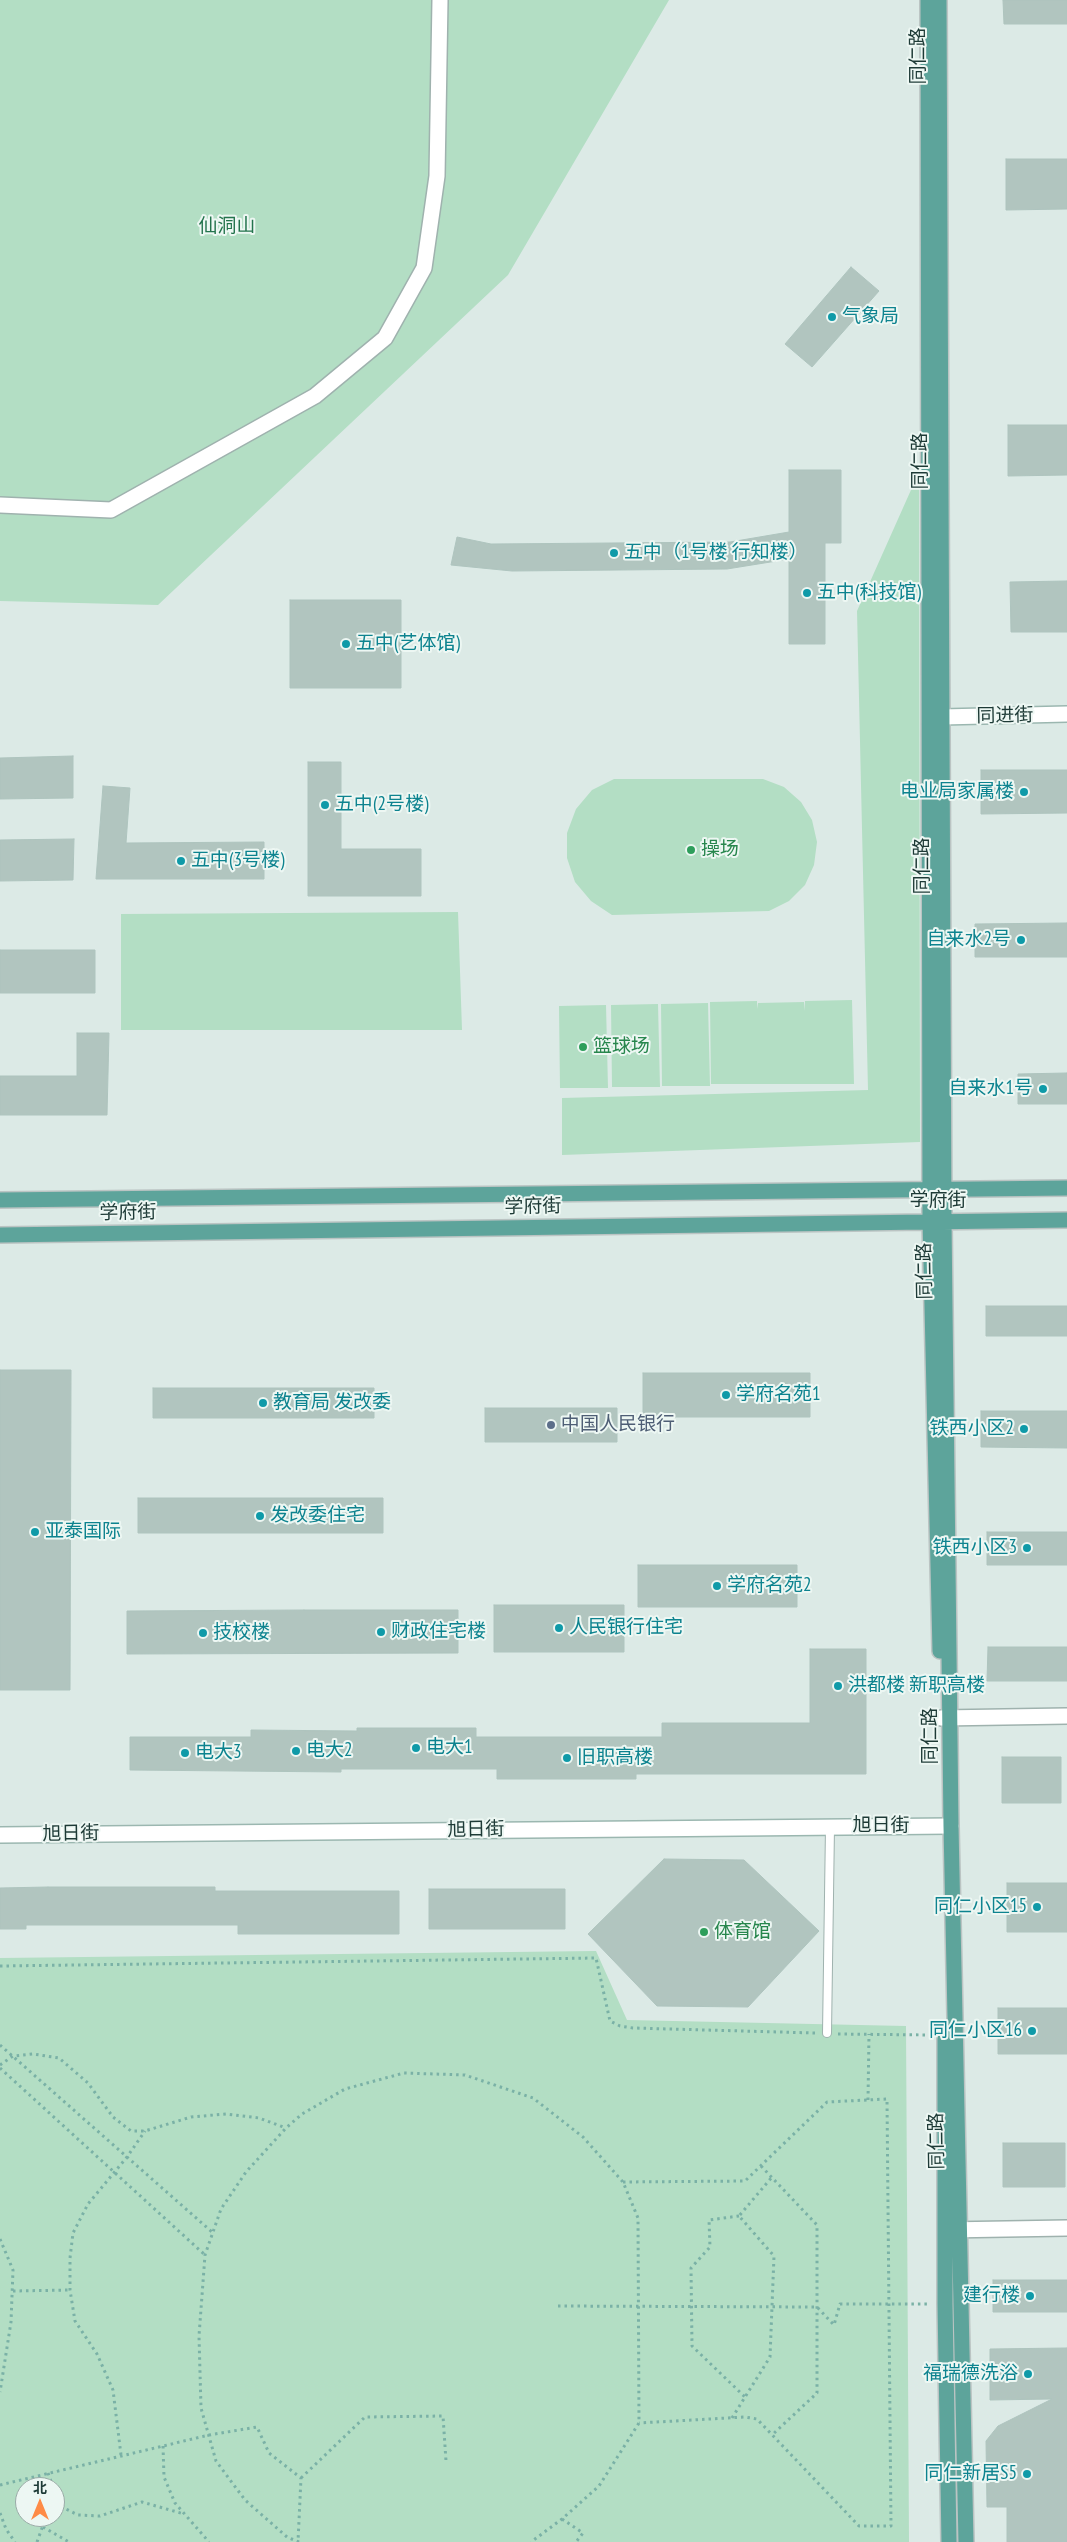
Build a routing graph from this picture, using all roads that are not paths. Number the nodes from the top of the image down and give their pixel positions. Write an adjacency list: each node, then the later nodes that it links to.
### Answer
1 (440, 0): 4 (street)
2 (928, 0): 8 (main road, 同仁路)
3 (939, 0): 6 (main road, 同仁路)
4 (0, 505)
5 (1067, 714): 6 (street, 同进街)
6 (942, 717): 8 (main road, 同仁路)
7 (1067, 1188): 8 (main road, 学府街)
8 (937, 1189): 9 (main road, 学府街); 11 (main road, 同仁路)
9 (0, 1200)
10 (1067, 1220): 11 (main road, 学府街)
11 (937, 1221): 12 (main road, 学府街); 14 (main road, 同仁路)
12 (0, 1235)
13 (1067, 1716): 14 (street)
14 (946, 1718): 15 (main road, 同仁路)
15 (947, 1826): 16 (street, 旭日街); 20 (main road, 同仁路); 20 (main road, 同仁路)
16 (830, 1827): 17 (street, 旭日街); 18 (lane)
17 (0, 1834)
18 (827, 2033)
19 (1067, 2228): 20 (street)
20 (952, 2230): 21 (main road, 同仁路); 22 (main road, 同仁路)
21 (949, 2542)
22 (966, 2542)

